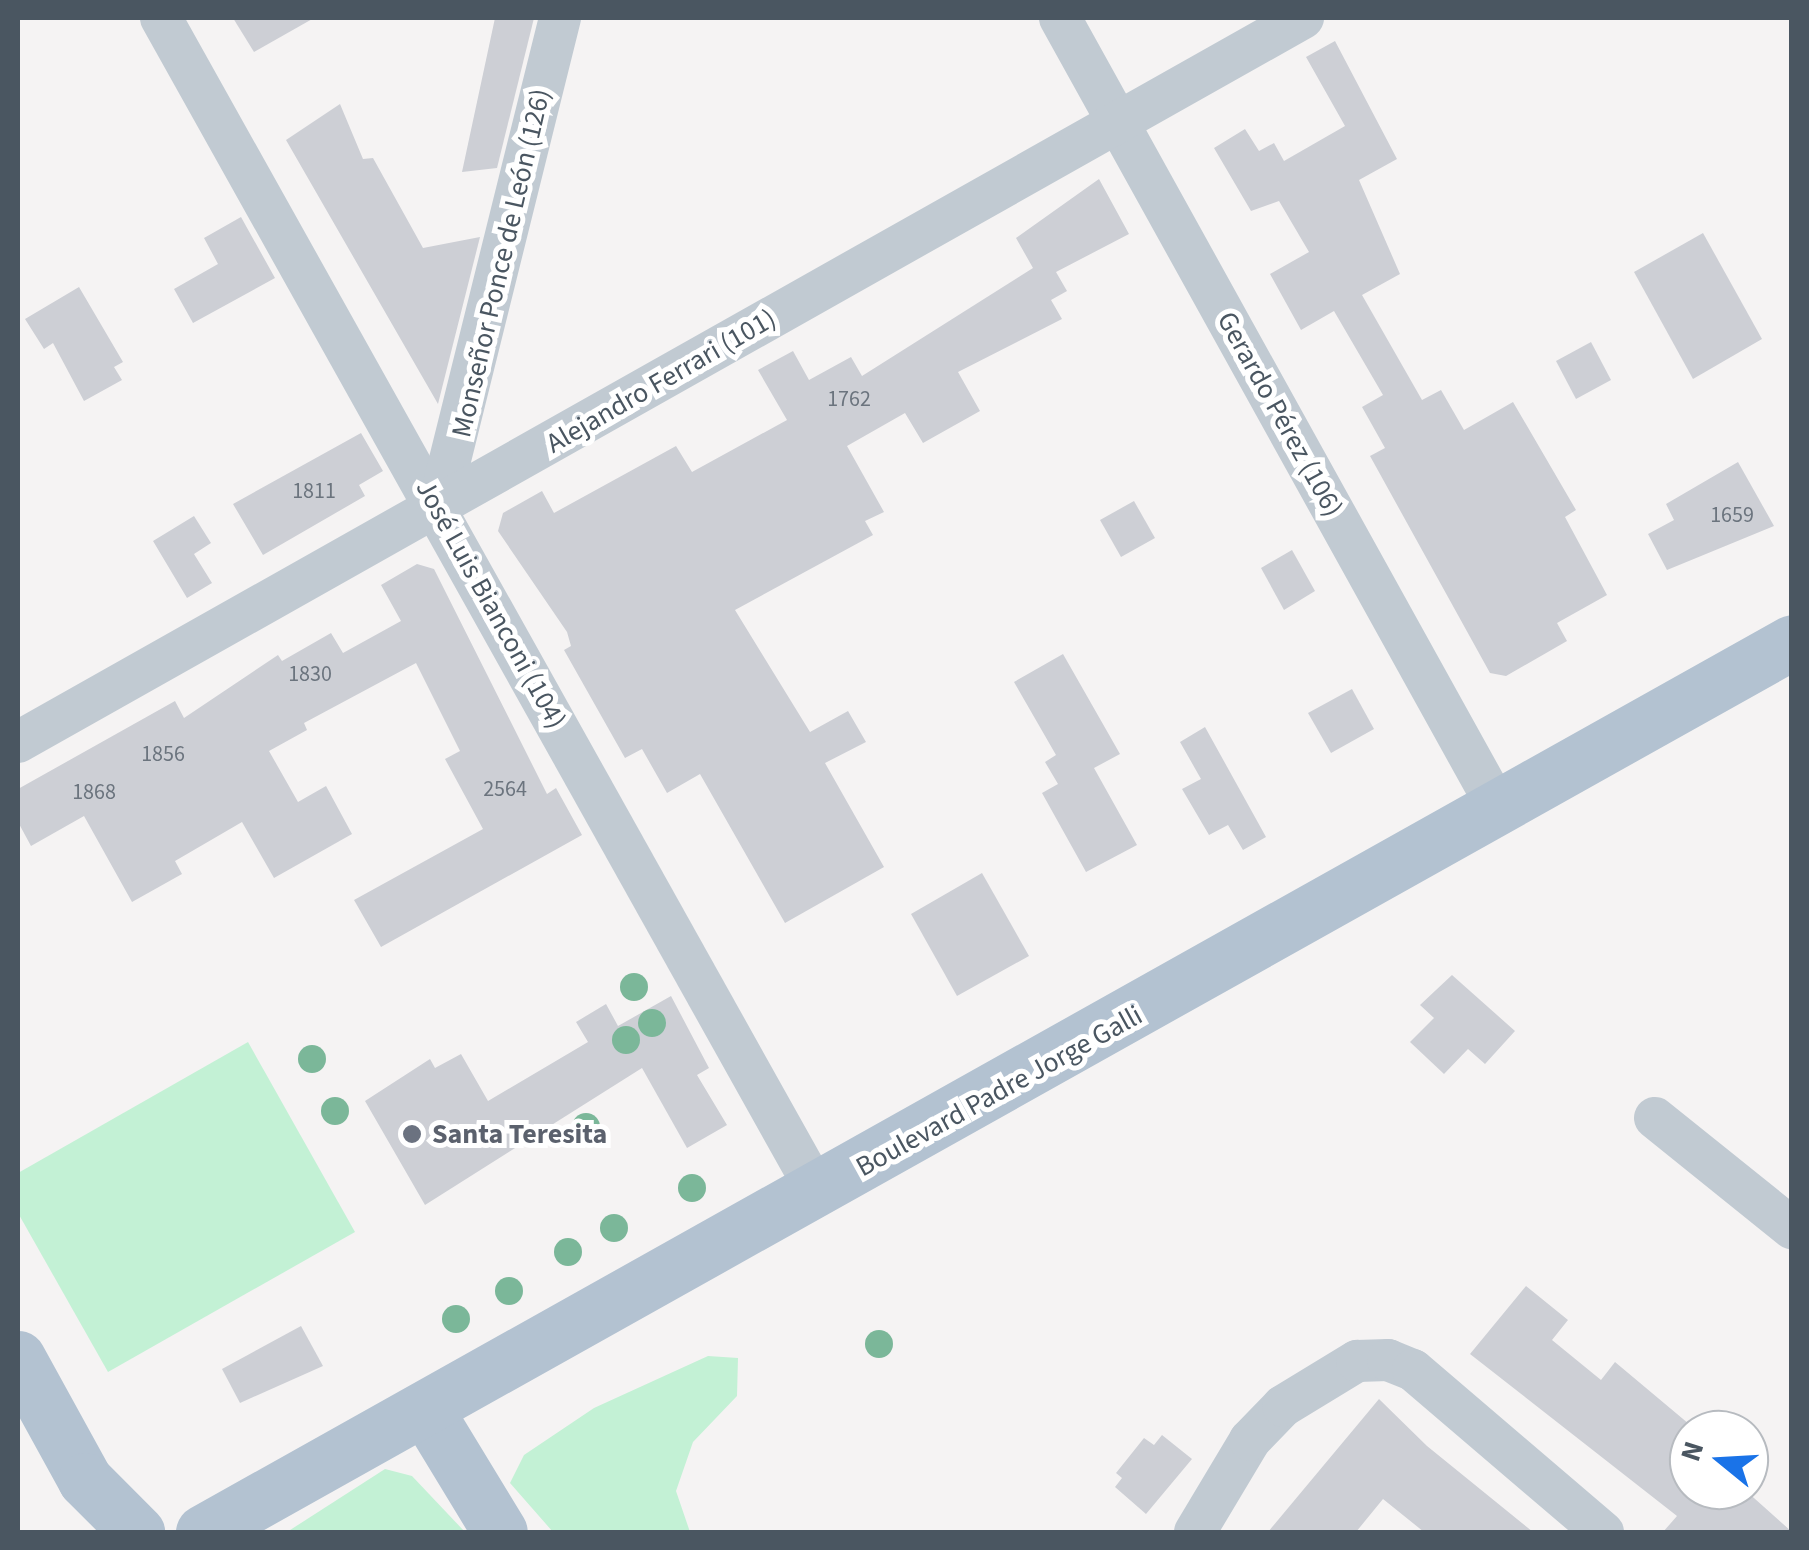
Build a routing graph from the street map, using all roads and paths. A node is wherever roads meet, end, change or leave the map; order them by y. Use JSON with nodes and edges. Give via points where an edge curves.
{"nodes":[{"id":1,"x":162,"y":18,"type":"edge"},
{"id":2,"x":560,"y":18,"type":"edge"},
{"id":3,"x":1060,"y":18,"type":"edge"},
{"id":4,"x":1303,"y":18,"type":"edge"},
{"id":5,"x":1119,"y":123,"type":"junction"},
{"id":6,"x":438,"y":508,"type":"junction"},
{"id":7,"x":1792,"y":642,"type":"edge"},
{"id":8,"x":18,"y":742,"type":"edge"},
{"id":9,"x":1499,"y":810,"type":"junction"},
{"id":10,"x":1655,"y":1118,"type":"dead end"},
{"id":11,"x":818,"y":1192,"type":"junction"},
{"id":12,"x":1792,"y":1228,"type":"edge"},
{"id":13,"x":18,"y":1358,"type":"edge"},
{"id":14,"x":427,"y":1412,"type":"junction"},
{"id":15,"x":137,"y":1532,"type":"edge"},
{"id":16,"x":203,"y":1532,"type":"edge"},
{"id":17,"x":500,"y":1532,"type":"edge"},
{"id":18,"x":1195,"y":1532,"type":"edge"},
{"id":19,"x":1604,"y":1532,"type":"edge"}],
"edges":[{"from":1,"to":6,"type":"street","name":"José Luis Bianconi (104)"},
{"from":2,"to":6,"type":"street","name":"Monseñor Ponce de León (126)"},
{"from":3,"to":5,"type":"street","name":"Gerardo Pérez (106)"},
{"from":4,"to":5,"type":"street","name":"Alejandro Ferrari (101)"},
{"from":5,"to":6,"type":"street","name":"Alejandro Ferrari (101)"},
{"from":5,"to":9,"type":"street","name":"Gerardo Pérez (106)"},
{"from":6,"to":8,"type":"street","name":"Alejandro Ferrari (101)"},
{"from":6,"to":11,"type":"street","name":"José Luis Bianconi (104)"},
{"from":7,"to":9,"type":"main road","name":"Boulevard Padre Jorge Galli"},
{"from":9,"to":11,"type":"main road","name":"Boulevard Padre Jorge Galli"},
{"from":10,"to":12,"type":"street"},
{"from":11,"to":14,"type":"main road","name":"Boulevard Padre Jorge Galli"},
{"from":13,"to":15,"type":"main road","via":[[85,1480]]},
{"from":14,"to":16,"type":"main road","name":"Boulevard Padre Jorge Galli"},
{"from":14,"to":17,"type":"main road"},
{"from":18,"to":19,"type":"street","via":[[1220,1484],[1283,1406],[1357,1361],[1388,1360],[1412,1370]]}]}
